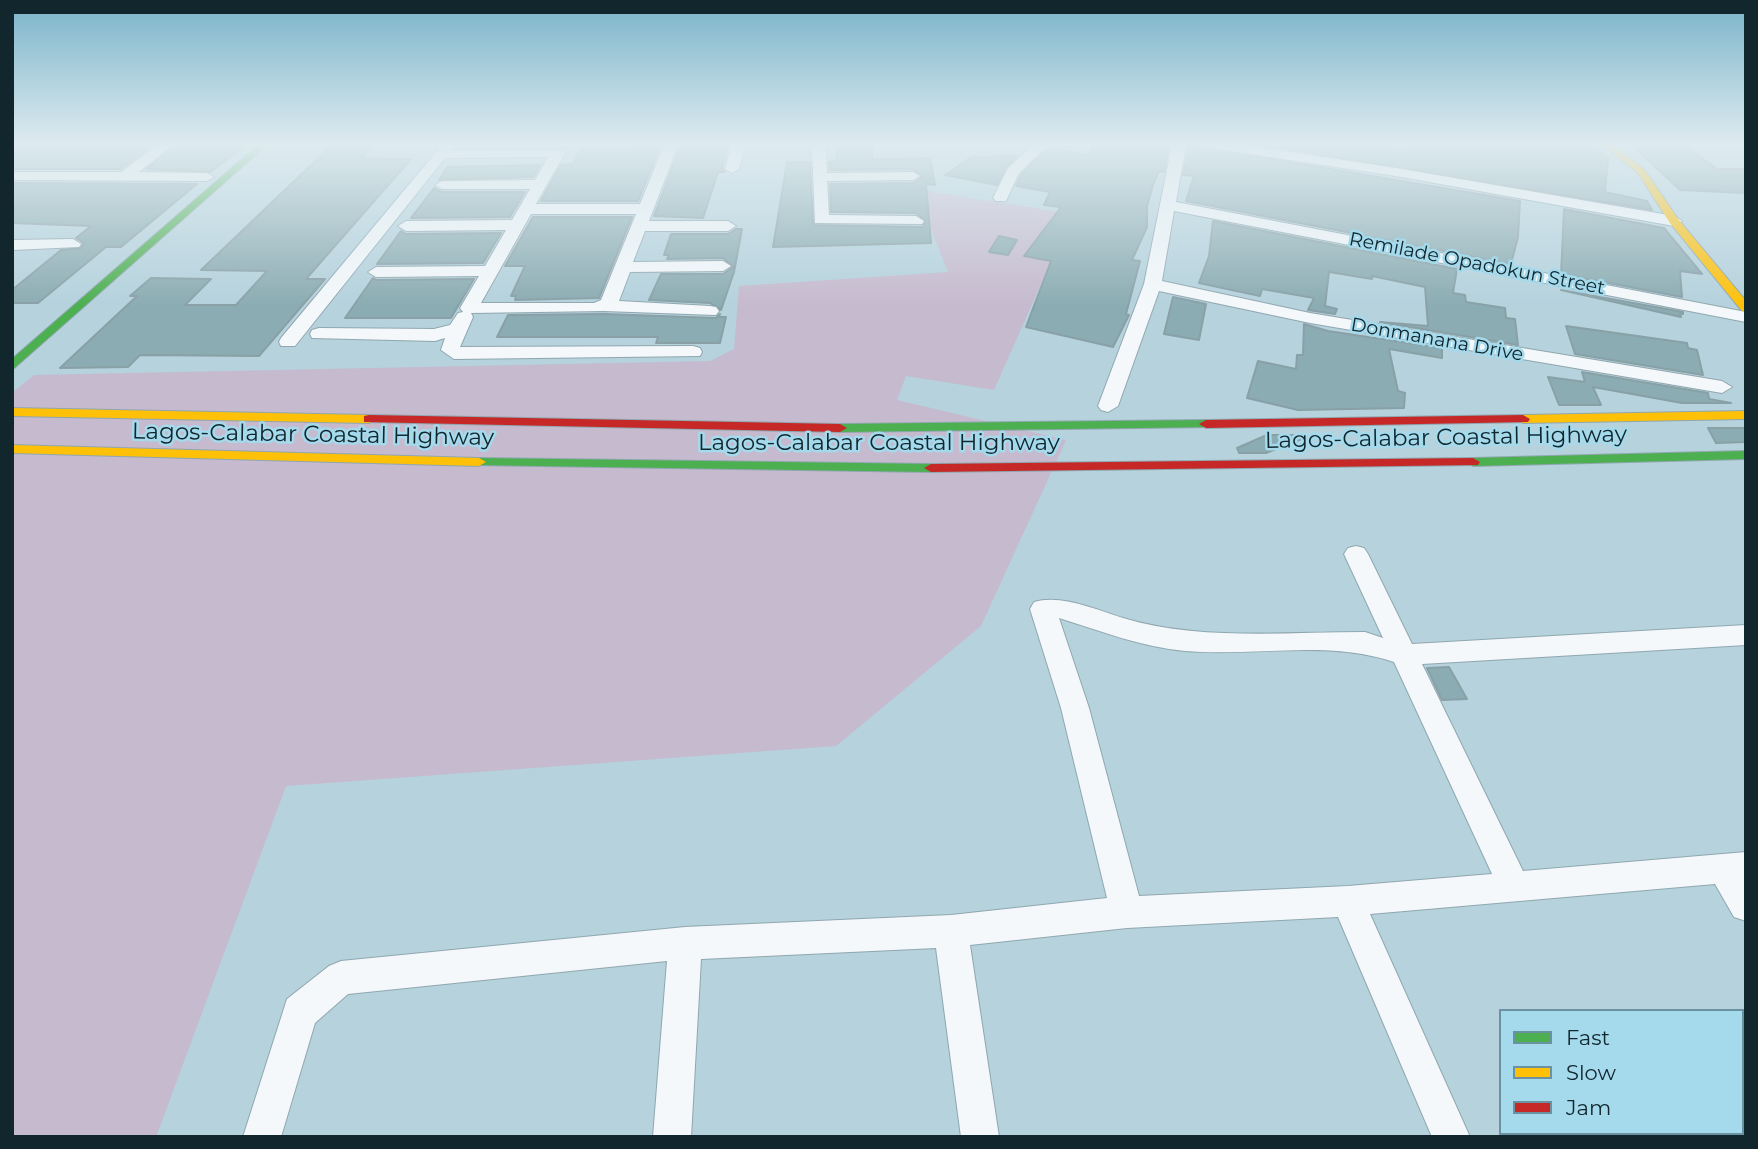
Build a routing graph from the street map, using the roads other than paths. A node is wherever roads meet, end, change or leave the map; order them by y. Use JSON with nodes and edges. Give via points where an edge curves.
{"nodes":[{"id":1,"x":202,"y":199,"type":"edge"},
{"id":2,"x":405,"y":199,"type":"edge"},
{"id":3,"x":534,"y":199,"type":"edge"},
{"id":4,"x":652,"y":199,"type":"edge"},
{"id":5,"x":820,"y":199,"type":"edge"},
{"id":6,"x":1168,"y":199,"type":"edge"},
{"id":7,"x":1547,"y":199,"type":"edge"},
{"id":8,"x":1659,"y":199,"type":"edge"},
{"id":9,"x":1167,"y":205,"type":"junction"},
{"id":10,"x":528,"y":209,"type":"junction"},
{"id":11,"x":648,"y":209,"type":"junction"},
{"id":12,"x":916,"y":221,"type":"dead end"},
{"id":13,"x":1674,"y":221,"type":"junction"},
{"id":14,"x":519,"y":225,"type":"junction"},
{"id":15,"x":406,"y":226,"type":"dead end"},
{"id":16,"x":641,"y":226,"type":"junction"},
{"id":17,"x":728,"y":226,"type":"dead end"},
{"id":18,"x":32,"y":244,"type":"junction"},
{"id":19,"x":73,"y":244,"type":"dead end"},
{"id":20,"x":12,"y":245,"type":"edge"},
{"id":21,"x":12,"y":260,"type":"edge"},
{"id":22,"x":625,"y":267,"type":"junction"},
{"id":23,"x":723,"y":267,"type":"dead end"},
{"id":24,"x":491,"y":271,"type":"junction"},
{"id":25,"x":376,"y":272,"type":"dead end"},
{"id":26,"x":1153,"y":284,"type":"junction"},
{"id":27,"x":605,"y":306,"type":"junction"},
{"id":28,"x":469,"y":308,"type":"junction"},
{"id":29,"x":1746,"y":309,"type":"edge"},
{"id":30,"x":709,"y":311,"type":"dead end"},
{"id":31,"x":1746,"y":317,"type":"edge"},
{"id":32,"x":457,"y":329,"type":"junction"},
{"id":33,"x":318,"y":334,"type":"dead end"},
{"id":34,"x":288,"y":342,"type":"dead end"},
{"id":35,"x":693,"y":352,"type":"dead end"},
{"id":36,"x":12,"y":366,"type":"edge"},
{"id":37,"x":1722,"y":387,"type":"dead end"},
{"id":38,"x":1108,"y":406,"type":"dead end"},
{"id":39,"x":12,"y":411,"type":"edge"},
{"id":40,"x":1746,"y":415,"type":"edge"},
{"id":41,"x":12,"y":449,"type":"edge"},
{"id":42,"x":1746,"y":455,"type":"edge"},
{"id":43,"x":1356,"y":554,"type":"dead end"},
{"id":44,"x":1746,"y":635,"type":"edge"},
{"id":45,"x":1404,"y":656,"type":"junction"},
{"id":46,"x":1734,"y":867,"type":"edge"},
{"id":47,"x":1514,"y":886,"type":"junction"},
{"id":48,"x":1348,"y":901,"type":"junction"},
{"id":49,"x":1746,"y":906,"type":"edge"},
{"id":50,"x":1127,"y":912,"type":"junction"},
{"id":51,"x":951,"y":931,"type":"junction"},
{"id":52,"x":685,"y":943,"type":"junction"},
{"id":53,"x":262,"y":1137,"type":"edge"},
{"id":54,"x":672,"y":1137,"type":"edge"},
{"id":55,"x":980,"y":1137,"type":"edge"},
{"id":56,"x":1451,"y":1137,"type":"edge"}],
"edges":[{"from":1,"to":36,"type":"main road"},
{"from":2,"to":34,"type":"street"},
{"from":3,"to":10,"type":"street"},
{"from":4,"to":11,"type":"street"},
{"from":5,"to":12,"type":"street","via":[[821,220]]},
{"from":6,"to":9,"type":"street"},
{"from":7,"to":13,"type":"street"},
{"from":8,"to":13,"type":"main road"},
{"from":9,"to":26,"type":"street"},
{"from":9,"to":31,"type":"street","name":"Remilade Opadokun Street"},
{"from":10,"to":11,"type":"street"},
{"from":10,"to":14,"type":"street"},
{"from":11,"to":16,"type":"street"},
{"from":13,"to":29,"type":"main road"},
{"from":14,"to":15,"type":"street"},
{"from":14,"to":24,"type":"street"},
{"from":16,"to":17,"type":"street"},
{"from":16,"to":22,"type":"street"},
{"from":18,"to":19,"type":"street"},
{"from":18,"to":20,"type":"street"},
{"from":18,"to":21,"type":"street"},
{"from":22,"to":23,"type":"street"},
{"from":22,"to":27,"type":"street"},
{"from":24,"to":25,"type":"street"},
{"from":24,"to":28,"type":"street"},
{"from":26,"to":37,"type":"street","name":"Donmanana Drive","via":[[1336,323]]},
{"from":26,"to":38,"type":"street"},
{"from":27,"to":28,"type":"street"},
{"from":27,"to":30,"type":"street"},
{"from":28,"to":32,"type":"street"},
{"from":32,"to":33,"type":"street","via":[[435,335]]},
{"from":32,"to":35,"type":"street","via":[[450,350],[454,353]]},
{"from":39,"to":40,"type":"main road","name":"Lagos-Calabar Coastal Highway","via":[[878,429]]},
{"from":41,"to":42,"type":"main road","name":"Lagos-Calabar Coastal Highway","via":[[261,458],[877,468]]},
{"from":43,"to":45,"type":"street"},
{"from":44,"to":45,"type":"street"},
{"from":45,"to":47,"type":"street"},
{"from":45,"to":50,"type":"street","via":[[1365,642],[1184,641],[1059,610],[1042,610],[1075,708]]},
{"from":46,"to":47,"type":"street"},
{"from":46,"to":49,"type":"street"},
{"from":47,"to":48,"type":"street"},
{"from":48,"to":50,"type":"street"},
{"from":48,"to":56,"type":"street"},
{"from":50,"to":51,"type":"street"},
{"from":51,"to":52,"type":"street"},
{"from":51,"to":55,"type":"street"},
{"from":52,"to":53,"type":"street","via":[[341,978],[300,1012]]},
{"from":52,"to":54,"type":"street"}]}
